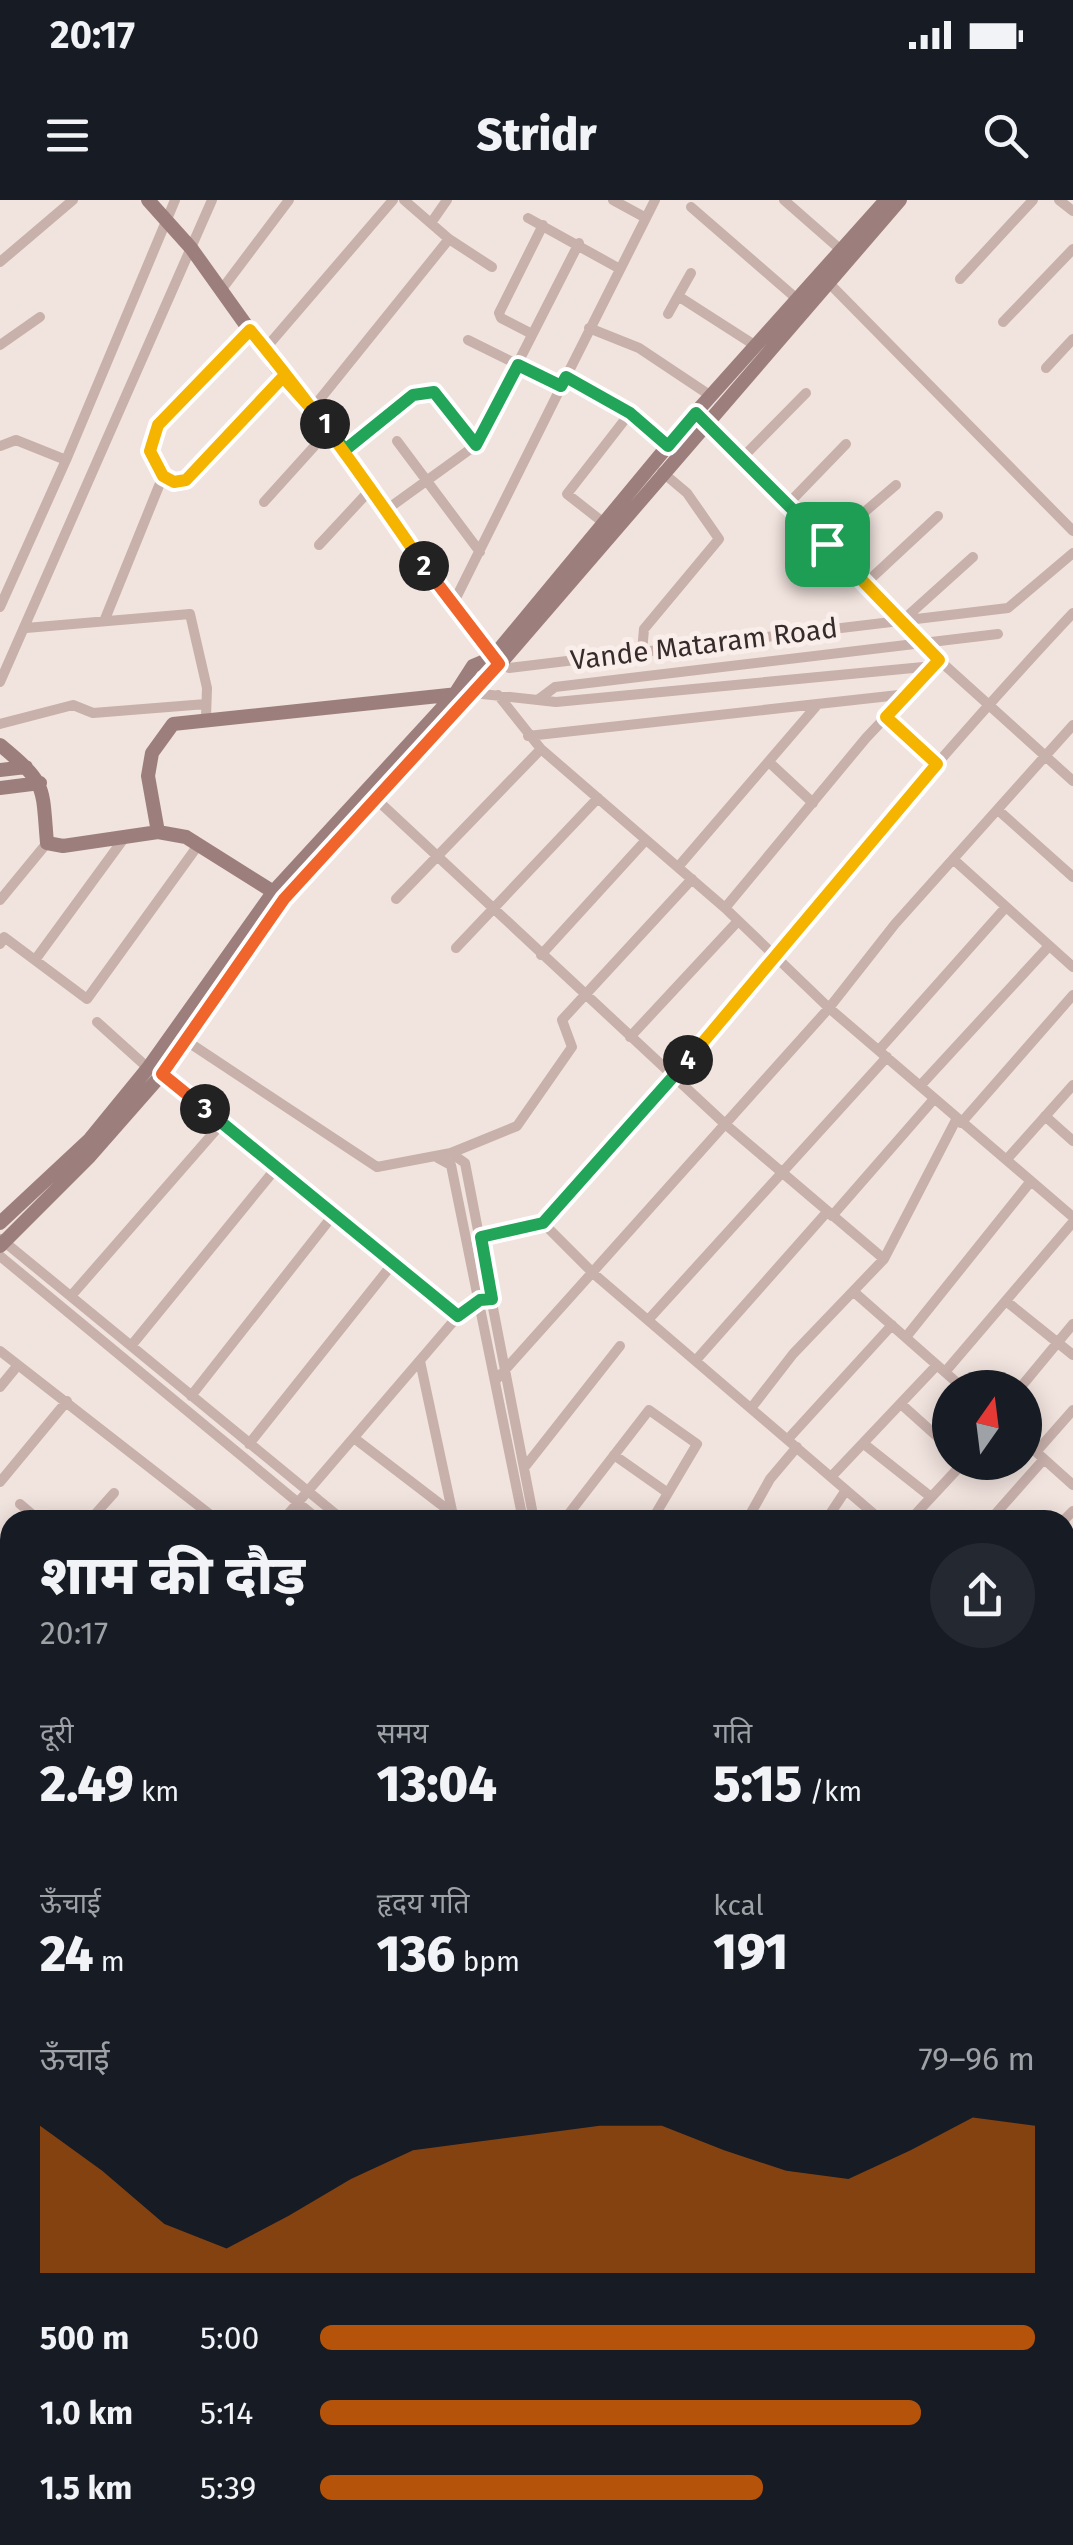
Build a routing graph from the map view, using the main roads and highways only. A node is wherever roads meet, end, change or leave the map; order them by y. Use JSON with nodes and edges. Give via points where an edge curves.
{"nodes":[{"id":1,"x":148,"y":200,"type":"edge"},
{"id":2,"x":888,"y":203,"type":"edge"},
{"id":3,"x":824,"y":278,"type":"junction"},
{"id":4,"x":700,"y":417,"type":"junction"},
{"id":5,"x":495,"y":661,"type":"junction"},
{"id":6,"x":474,"y":693,"type":"junction"},
{"id":7,"x":455,"y":694,"type":"junction"},
{"id":8,"x":0,"y":744,"type":"edge"},
{"id":9,"x":26,"y":767,"type":"junction"},
{"id":10,"x":0,"y":770,"type":"edge"},
{"id":11,"x":40,"y":783,"type":"junction"},
{"id":12,"x":0,"y":788,"type":"edge"},
{"id":13,"x":158,"y":832,"type":"junction"},
{"id":14,"x":279,"y":895,"type":"junction"},
{"id":15,"x":155,"y":1071,"type":"junction"},
{"id":16,"x":0,"y":1223,"type":"edge"},
{"id":17,"x":1,"y":1246,"type":"edge"}],
"edges":[{"from":1,"to":5,"type":"main road","via":[[345,450]]},
{"from":2,"to":3,"type":"main road"},
{"from":2,"to":3,"type":"main road","via":[[841,250]]},
{"from":3,"to":4,"type":"main road"},
{"from":3,"to":4,"type":"main road","via":[[797,299]]},
{"from":4,"to":5,"type":"main road","via":[[662,472]]},
{"from":4,"to":5,"type":"main road","via":[[668,446]]},
{"from":5,"to":6,"type":"main road"},
{"from":5,"to":7,"type":"main road","via":[[473,666]]},
{"from":6,"to":7,"type":"main road","name":"Vande Mataram Road"},
{"from":6,"to":14,"type":"main road"},
{"from":7,"to":13,"type":"main road","name":"Vande Mataram Road","via":[[206,711],[173,724],[150,764]]},
{"from":7,"to":14,"type":"main road"},
{"from":8,"to":9,"type":"main road"},
{"from":9,"to":10,"type":"main road"},
{"from":9,"to":11,"type":"main road"},
{"from":11,"to":12,"type":"main road"},
{"from":11,"to":13,"type":"main road","via":[[47,843]]},
{"from":13,"to":14,"type":"main road","via":[[186,836]]},
{"from":14,"to":15,"type":"main road"},
{"from":14,"to":15,"type":"main road","via":[[185,1040]]},
{"from":15,"to":16,"type":"main road"},
{"from":15,"to":17,"type":"main road","via":[[90,1156]]}]}
